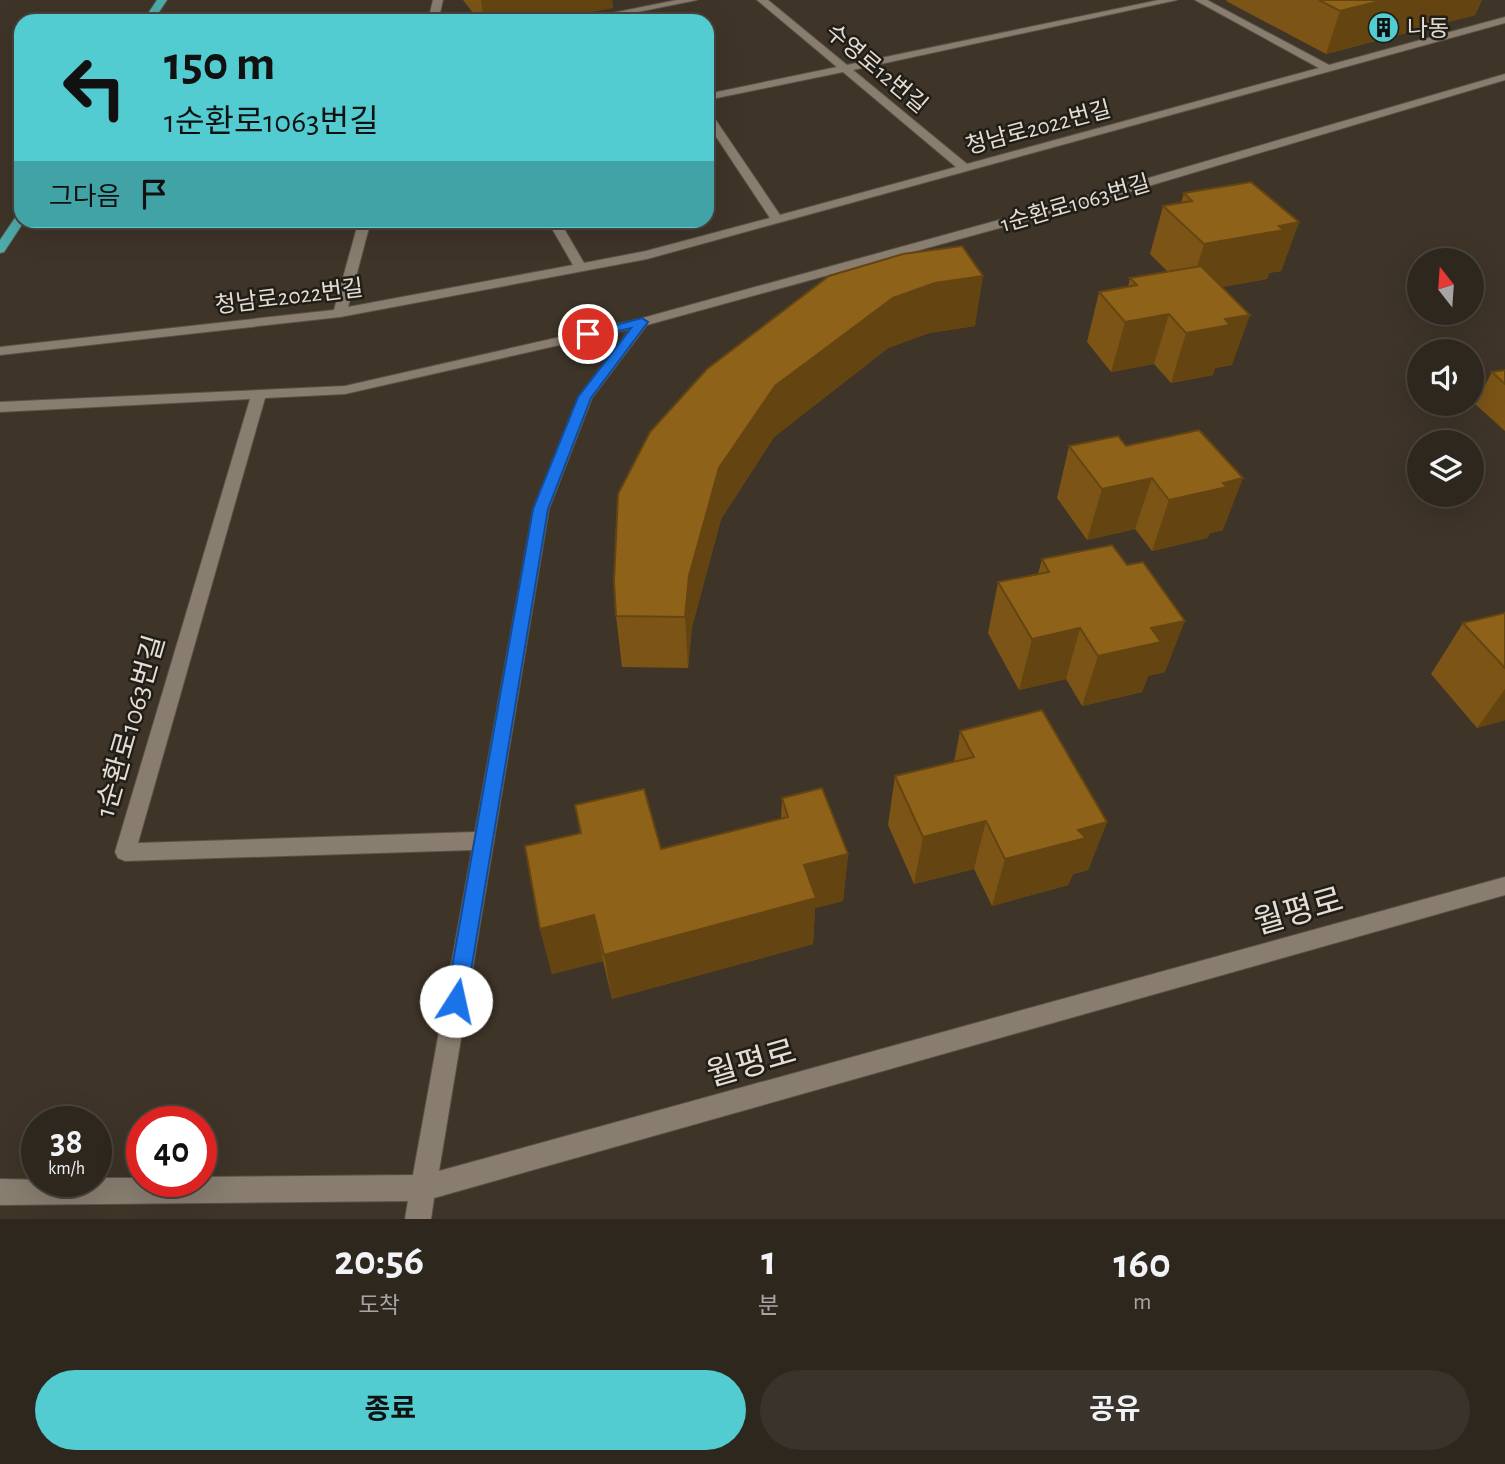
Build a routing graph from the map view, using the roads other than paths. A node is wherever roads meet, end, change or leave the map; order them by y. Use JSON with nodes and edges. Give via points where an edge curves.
{"nodes":[{"id":1,"x":692,"y":0,"type":"edge"},
{"id":2,"x":762,"y":0,"type":"edge"},
{"id":3,"x":1172,"y":0,"type":"edge"},
{"id":4,"x":1200,"y":0,"type":"edge"},
{"id":5,"x":615,"y":14,"type":"edge"},
{"id":6,"x":1505,"y":20,"type":"edge"},
{"id":7,"x":844,"y":68,"type":"junction"},
{"id":8,"x":1327,"y":68,"type":"junction"},
{"id":9,"x":1505,"y":77,"type":"edge"},
{"id":10,"x":714,"y":96,"type":"edge"},
{"id":11,"x":714,"y":125,"type":"edge"},
{"id":12,"x":965,"y":169,"type":"junction"},
{"id":13,"x":777,"y":219,"type":"junction"},
{"id":14,"x":14,"y":228,"type":"edge"},
{"id":15,"x":363,"y":228,"type":"edge"},
{"id":16,"x":558,"y":228,"type":"edge"},
{"id":17,"x":0,"y":249,"type":"edge"},
{"id":18,"x":580,"y":267,"type":"junction"},
{"id":19,"x":340,"y":313,"type":"junction"},
{"id":20,"x":642,"y":322,"type":"junction"},
{"id":21,"x":0,"y":351,"type":"edge"},
{"id":22,"x":259,"y":394,"type":"junction"},
{"id":23,"x":0,"y":407,"type":"edge"},
{"id":24,"x":483,"y":841,"type":"junction"},
{"id":25,"x":1505,"y":886,"type":"edge"},
{"id":26,"x":424,"y":1188,"type":"junction"},
{"id":27,"x":0,"y":1192,"type":"edge"},
{"id":28,"x":418,"y":1219,"type":"edge"}],
"edges":[{"from":1,"to":5,"type":"street"},
{"from":2,"to":7,"type":"street","name":"수영로12번길"},
{"from":3,"to":7,"type":"street"},
{"from":4,"to":8,"type":"street"},
{"from":6,"to":8,"type":"street","name":"청남로2022번길"},
{"from":7,"to":10,"type":"street"},
{"from":7,"to":12,"type":"street","name":"수영로12번길"},
{"from":8,"to":12,"type":"street","name":"청남로2022번길"},
{"from":9,"to":20,"type":"street","name":"1순환로1063번길","via":[[1101,196]]},
{"from":11,"to":13,"type":"street"},
{"from":12,"to":13,"type":"street","name":"청남로2022번길"},
{"from":13,"to":18,"type":"street","name":"청남로2022번길","via":[[647,255]]},
{"from":14,"to":17,"type":"main road"},
{"from":15,"to":19,"type":"street"},
{"from":16,"to":18,"type":"street"},
{"from":18,"to":19,"type":"street","name":"청남로2022번길"},
{"from":19,"to":21,"type":"street","name":"청남로2022번길"},
{"from":20,"to":22,"type":"street","name":"1순환로1063번길","via":[[345,390]]},
{"from":20,"to":24,"type":"street","via":[[585,397],[541,509]]},
{"from":22,"to":23,"type":"street","name":"1순환로1063번길"},
{"from":22,"to":24,"type":"street","name":"1순환로1063번길","via":[[125,852]]},
{"from":24,"to":26,"type":"street"},
{"from":25,"to":26,"type":"street","name":"월평로"},
{"from":26,"to":27,"type":"street","name":"월평로"},
{"from":26,"to":28,"type":"street"}]}
